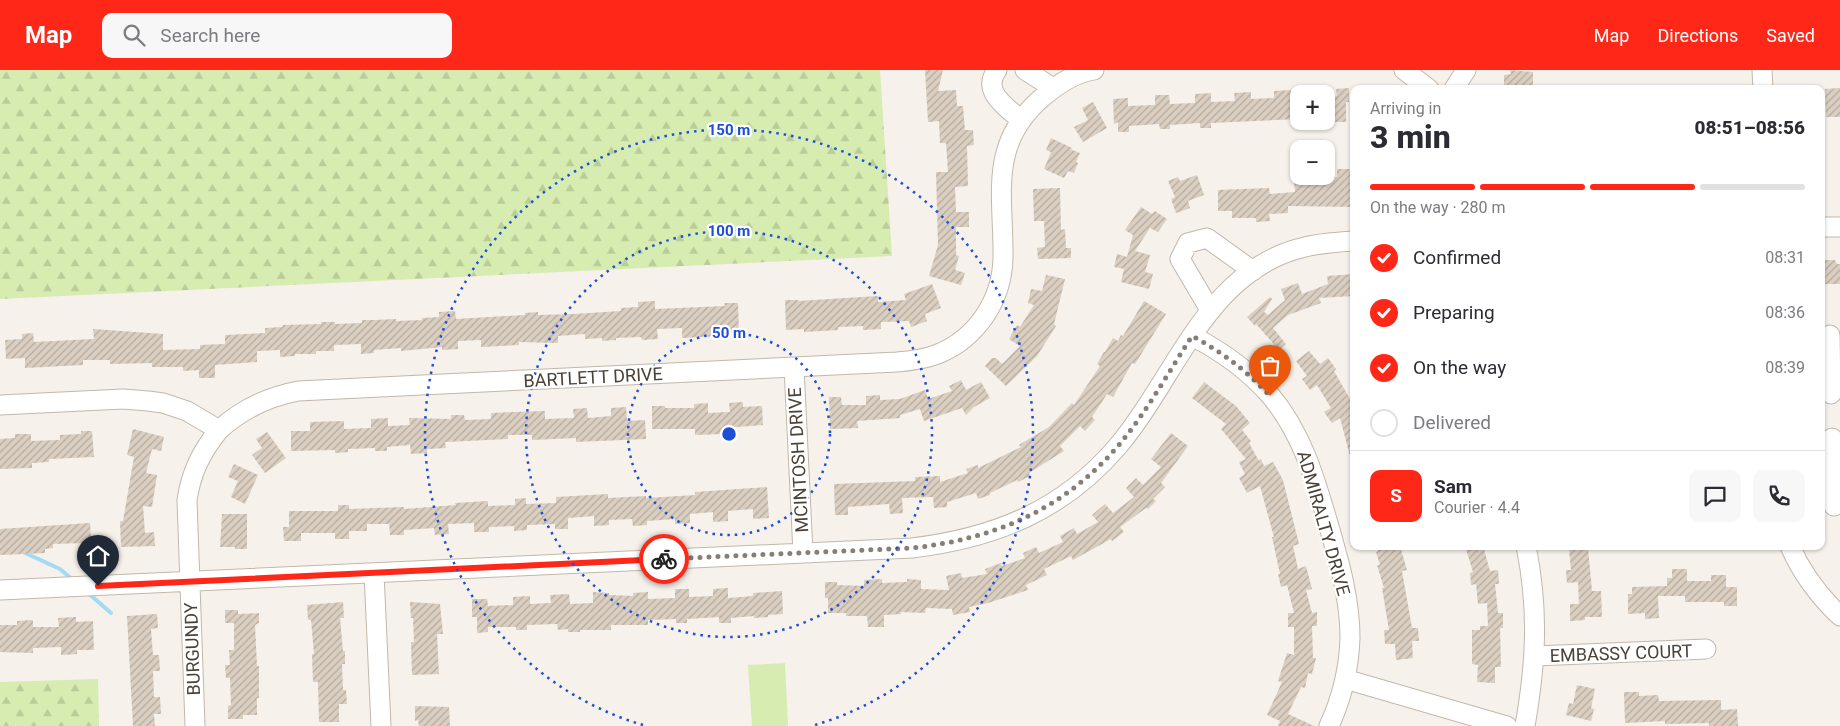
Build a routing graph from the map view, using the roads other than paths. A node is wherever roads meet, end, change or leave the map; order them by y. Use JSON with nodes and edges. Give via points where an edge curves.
{"nodes":[{"id":1,"x":997,"y":70,"type":"edge"},
{"id":2,"x":1025,"y":70,"type":"edge"},
{"id":3,"x":1094,"y":70,"type":"edge"},
{"id":4,"x":1466,"y":70,"type":"edge"},
{"id":5,"x":1762,"y":70,"type":"edge"},
{"id":6,"x":1406,"y":71,"type":"edge"},
{"id":7,"x":1424,"y":85,"type":"edge"},
{"id":8,"x":1457,"y":85,"type":"edge"},
{"id":9,"x":1763,"y":85,"type":"edge"},
{"id":10,"x":1053,"y":88,"type":"junction"},
{"id":11,"x":1021,"y":120,"type":"junction"},
{"id":12,"x":1825,"y":227,"type":"edge"},
{"id":13,"x":1840,"y":227,"type":"edge"},
{"id":14,"x":1350,"y":241,"type":"edge"},
{"id":15,"x":1252,"y":271,"type":"junction"},
{"id":16,"x":1210,"y":310,"type":"junction"},
{"id":17,"x":1830,"y":335,"type":"dead end"},
{"id":18,"x":1192,"y":336,"type":"junction"},
{"id":19,"x":794,"y":368,"type":"junction"},
{"id":20,"x":1831,"y":394,"type":"edge"},
{"id":21,"x":0,"y":405,"type":"edge"},
{"id":22,"x":219,"y":430,"type":"junction"},
{"id":23,"x":1832,"y":438,"type":"dead end"},
{"id":24,"x":1832,"y":506,"type":"edge"},
{"id":25,"x":1527,"y":550,"type":"edge"},
{"id":26,"x":1792,"y":550,"type":"edge"},
{"id":27,"x":803,"y":553,"type":"junction"},
{"id":28,"x":374,"y":572,"type":"junction"},
{"id":29,"x":189,"y":581,"type":"junction"},
{"id":30,"x":0,"y":590,"type":"edge"},
{"id":31,"x":1840,"y":616,"type":"edge"},
{"id":32,"x":1706,"y":649,"type":"dead end"},
{"id":33,"x":1535,"y":656,"type":"junction"},
{"id":34,"x":1345,"y":679,"type":"junction"},
{"id":35,"x":195,"y":726,"type":"edge"},
{"id":36,"x":381,"y":726,"type":"edge"},
{"id":37,"x":1329,"y":726,"type":"edge"},
{"id":38,"x":1506,"y":726,"type":"edge"},
{"id":39,"x":1525,"y":726,"type":"edge"}],
"edges":[{"from":1,"to":11,"type":"street","via":[[991,86],[1002,103]]},
{"from":2,"to":10,"type":"street"},
{"from":3,"to":10,"type":"street","name":"BARTLETT DRIVE"},
{"from":4,"to":8,"type":"street"},
{"from":5,"to":9,"type":"street"},
{"from":6,"to":7,"type":"street"},
{"from":10,"to":11,"type":"street","name":"BARTLETT DRIVE"},
{"from":11,"to":19,"type":"street","name":"BARTLETT DRIVE","via":[[1005,153],[1001,180],[1003,259],[1000,279],[991,306],[974,329],[948,349],[917,360]]},
{"from":12,"to":13,"type":"street"},
{"from":14,"to":15,"type":"street","via":[[1304,247],[1274,258]]},
{"from":15,"to":16,"type":"street","via":[[1234,284]]},
{"from":15,"to":16,"type":"street","via":[[1207,238],[1188,243],[1180,259]]},
{"from":16,"to":18,"type":"street"},
{"from":17,"to":20,"type":"street"},
{"from":18,"to":27,"type":"street","via":[[1117,448],[1082,481],[1037,512],[993,532],[946,544]]},
{"from":18,"to":34,"type":"street","name":"ADMIRALTY DRIVE","via":[[1225,355],[1258,383],[1282,411],[1304,448],[1346,590],[1350,638]]},
{"from":19,"to":22,"type":"street","name":"BARTLETT DRIVE","via":[[298,391],[274,396],[251,406]]},
{"from":19,"to":27,"type":"street","name":"MCINTOSH DRIVE"},
{"from":21,"to":22,"type":"street","via":[[123,399],[148,401],[187,411]]},
{"from":22,"to":29,"type":"street","name":"BURGUNDY","via":[[199,458],[189,487],[186,514]]},
{"from":23,"to":24,"type":"street"},
{"from":25,"to":33,"type":"street","via":[[1532,574]]},
{"from":26,"to":31,"type":"street","via":[[1811,585]]},
{"from":27,"to":28,"type":"street"},
{"from":28,"to":29,"type":"street"},
{"from":28,"to":36,"type":"street"},
{"from":29,"to":30,"type":"street"},
{"from":29,"to":35,"type":"street","name":"BURGUNDY"},
{"from":32,"to":33,"type":"street","name":"EMBASSY COURT"},
{"from":33,"to":39,"type":"street"},
{"from":34,"to":37,"type":"street","name":"ADMIRALTY DRIVE"},
{"from":34,"to":38,"type":"street"}]}
